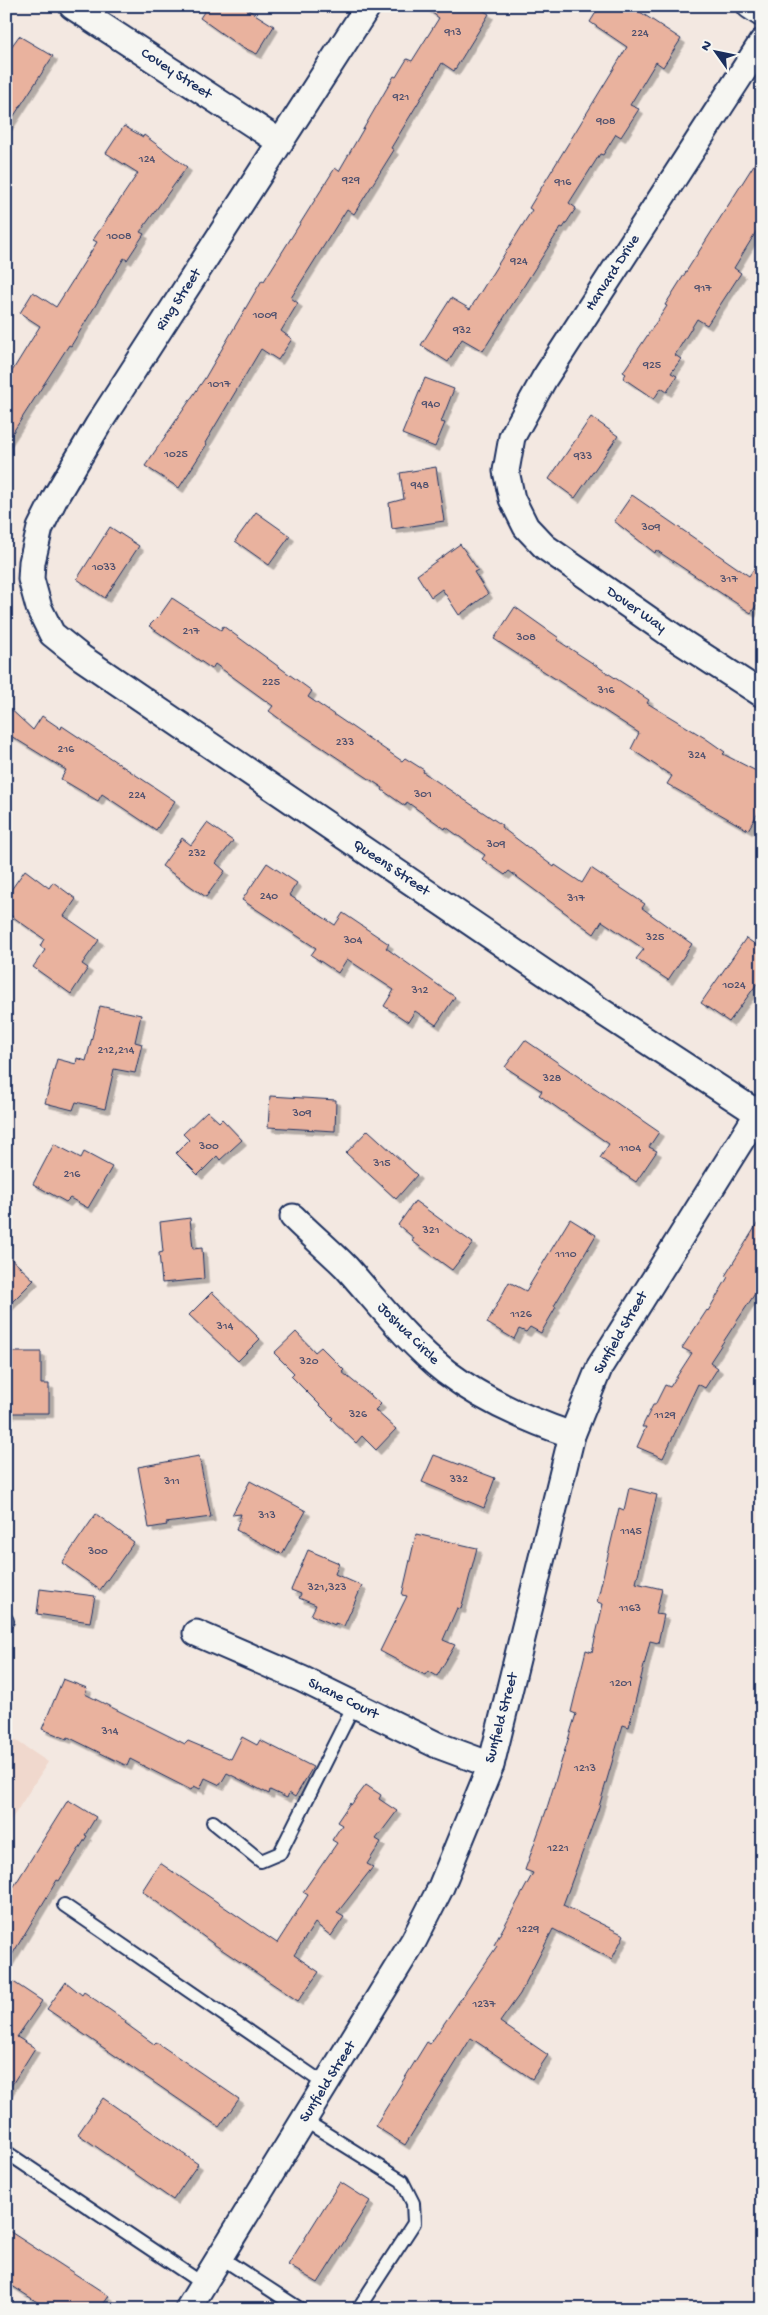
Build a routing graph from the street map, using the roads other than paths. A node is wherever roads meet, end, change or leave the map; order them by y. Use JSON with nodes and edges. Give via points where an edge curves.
{"nodes":[{"id":1,"x":72,"y":6,"type":"edge"},
{"id":2,"x":368,"y":6,"type":"edge"},
{"id":3,"x":750,"y":6,"type":"edge"},
{"id":4,"x":762,"y":14,"type":"edge"},
{"id":5,"x":762,"y":42,"type":"edge"},
{"id":6,"x":280,"y":142,"type":"junction"},
{"id":7,"x":520,"y":516,"type":"joint"},
{"id":8,"x":39,"y":608,"type":"joint"},
{"id":9,"x":762,"y":694,"type":"edge"},
{"id":10,"x":760,"y":1110,"type":"edge"},
{"id":11,"x":293,"y":1217,"type":"dead end"},
{"id":12,"x":572,"y":1435,"type":"junction"},
{"id":13,"x":196,"y":1633,"type":"dead end"},
{"id":14,"x":354,"y":1705,"type":"junction"},
{"id":15,"x":491,"y":1765,"type":"junction"},
{"id":16,"x":212,"y":1822,"type":"dead end"},
{"id":17,"x":64,"y":1905,"type":"dead end"},
{"id":18,"x":326,"y":2085,"type":"junction"},
{"id":19,"x":304,"y":2120,"type":"junction"},
{"id":20,"x":6,"y":2152,"type":"edge"},
{"id":21,"x":220,"y":2257,"type":"junction"},
{"id":22,"x":203,"y":2284,"type":"junction"},
{"id":23,"x":188,"y":2309,"type":"edge"},
{"id":24,"x":300,"y":2309,"type":"edge"},
{"id":25,"x":358,"y":2309,"type":"edge"}],
"edges":[{"from":1,"to":6,"type":"street","name":"Covey Street"},
{"from":2,"to":6,"type":"street","name":"Ring Street"},
{"from":3,"to":4,"type":"street"},
{"from":5,"to":7,"type":"street","name":"Harvard Drive","via":[[544,379],[512,436],[506,471],[512,499]]},
{"from":6,"to":8,"type":"street","name":"Ring Street","via":[[98,424],[56,496],[40,528],[32,562],[31,579]]},
{"from":7,"to":9,"type":"street","name":"Dover Way","via":[[545,547]]},
{"from":8,"to":10,"type":"street","name":"Queens Street","via":[[52,634],[82,658],[601,1011]]},
{"from":10,"to":12,"type":"street","name":"Sunfield Street","via":[[600,1366]]},
{"from":11,"to":12,"type":"street","name":"Joshua Circle","via":[[344,1265],[414,1345],[446,1372],[470,1389],[534,1422]]},
{"from":12,"to":15,"type":"street","name":"Sunfield Street"},
{"from":13,"to":14,"type":"street","name":"Shane Court"},
{"from":14,"to":15,"type":"street","name":"Shane Court","via":[[437,1745]]},
{"from":14,"to":16,"type":"lane","via":[[280,1853],[261,1860]]},
{"from":15,"to":18,"type":"street","name":"Sunfield Street","via":[[441,1887],[414,1940]]},
{"from":17,"to":18,"type":"lane"},
{"from":18,"to":19,"type":"street","name":"Sunfield Street"},
{"from":19,"to":21,"type":"street","name":"Sunfield Street"},
{"from":19,"to":25,"type":"lane","via":[[402,2181],[413,2203],[414,2223]]},
{"from":20,"to":22,"type":"lane"},
{"from":21,"to":22,"type":"street","name":"Sunfield Street"},
{"from":21,"to":24,"type":"lane"},
{"from":22,"to":23,"type":"street","name":"Sunfield Street"}]}
